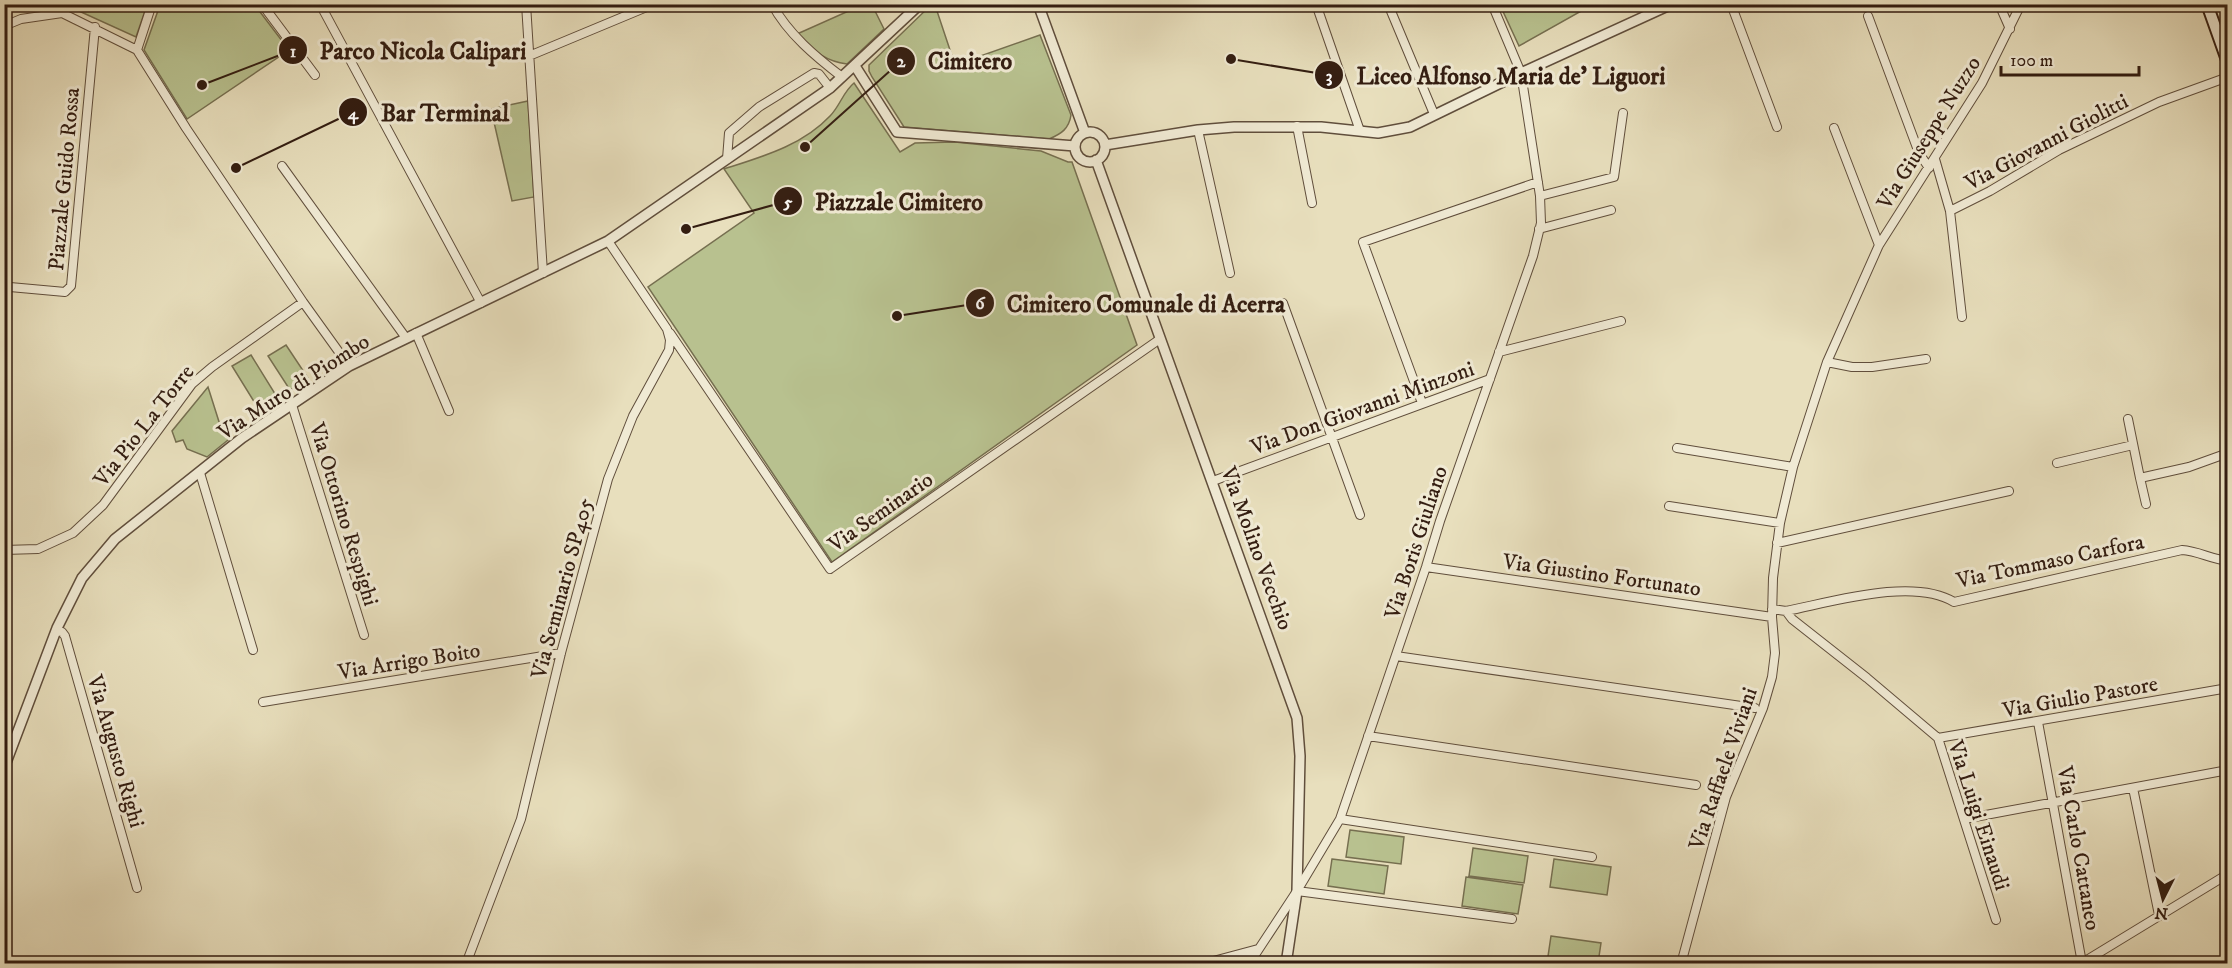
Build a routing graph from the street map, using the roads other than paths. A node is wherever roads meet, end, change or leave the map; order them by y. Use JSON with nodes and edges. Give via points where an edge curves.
{"nodes":[{"id":1,"x":152,"y":4,"type":"edge"},
{"id":2,"x":262,"y":4,"type":"edge"},
{"id":3,"x":321,"y":4,"type":"edge"},
{"id":4,"x":526,"y":4,"type":"edge"},
{"id":5,"x":654,"y":4,"type":"edge"},
{"id":6,"x":772,"y":4,"type":"edge"},
{"id":7,"x":920,"y":4,"type":"edge"},
{"id":8,"x":1038,"y":4,"type":"edge"},
{"id":9,"x":1316,"y":4,"type":"edge"},
{"id":10,"x":1388,"y":4,"type":"edge"},
{"id":11,"x":1492,"y":4,"type":"edge"},
{"id":12,"x":1672,"y":4,"type":"edge"},
{"id":13,"x":1731,"y":4,"type":"edge"},
{"id":14,"x":1999,"y":4,"type":"edge"},
{"id":15,"x":2021,"y":4,"type":"edge"},
{"id":16,"x":2207,"y":4,"type":"edge"},
{"id":17,"x":62,"y":9,"type":"edge"},
{"id":18,"x":1868,"y":16,"type":"dead end"},
{"id":19,"x":4,"y":26,"type":"edge"},
{"id":20,"x":95,"y":27,"type":"junction"},
{"id":21,"x":2010,"y":29,"type":"junction"},
{"id":22,"x":137,"y":50,"type":"junction"},
{"id":23,"x":529,"y":56,"type":"junction"},
{"id":24,"x":2228,"y":63,"type":"edge"},
{"id":25,"x":855,"y":66,"type":"junction"},
{"id":26,"x":1521,"y":73,"type":"junction"},
{"id":27,"x":315,"y":75,"type":"dead end"},
{"id":28,"x":842,"y":77,"type":"junction"},
{"id":29,"x":2228,"y":77,"type":"edge"},
{"id":30,"x":830,"y":88,"type":"junction"},
{"id":31,"x":1623,"y":113,"type":"dead end"},
{"id":32,"x":1434,"y":114,"type":"junction"},
{"id":33,"x":1297,"y":126,"type":"junction"},
{"id":34,"x":1777,"y":127,"type":"dead end"},
{"id":35,"x":1834,"y":128,"type":"dead end"},
{"id":36,"x":1198,"y":130,"type":"junction"},
{"id":37,"x":1360,"y":131,"type":"junction"},
{"id":38,"x":1085,"y":133,"type":"junction"},
{"id":39,"x":1105,"y":145,"type":"junction"},
{"id":40,"x":1075,"y":146,"type":"junction"},
{"id":41,"x":727,"y":159,"type":"junction"},
{"id":42,"x":1935,"y":159,"type":"junction"},
{"id":43,"x":1096,"y":160,"type":"junction"},
{"id":44,"x":282,"y":166,"type":"dead end"},
{"id":45,"x":1929,"y":168,"type":"junction"},
{"id":46,"x":1538,"y":182,"type":"junction"},
{"id":47,"x":1540,"y":196,"type":"junction"},
{"id":48,"x":1312,"y":203,"type":"dead end"},
{"id":49,"x":1611,"y":210,"type":"dead end"},
{"id":50,"x":1950,"y":211,"type":"junction"},
{"id":51,"x":1539,"y":229,"type":"junction"},
{"id":52,"x":608,"y":241,"type":"junction"},
{"id":53,"x":1879,"y":245,"type":"junction"},
{"id":54,"x":543,"y":273,"type":"junction"},
{"id":55,"x":1230,"y":273,"type":"dead end"},
{"id":56,"x":303,"y":302,"type":"junction"},
{"id":57,"x":481,"y":303,"type":"junction"},
{"id":58,"x":1283,"y":303,"type":"dead end"},
{"id":59,"x":4,"y":304,"type":"edge"},
{"id":60,"x":1962,"y":317,"type":"dead end"},
{"id":61,"x":1621,"y":321,"type":"dead end"},
{"id":62,"x":667,"y":329,"type":"junction"},
{"id":63,"x":416,"y":333,"type":"junction"},
{"id":64,"x":406,"y":338,"type":"junction"},
{"id":65,"x":1160,"y":339,"type":"junction"},
{"id":66,"x":1499,"y":352,"type":"junction"},
{"id":67,"x":1926,"y":358,"type":"dead end"},
{"id":68,"x":1827,"y":362,"type":"junction"},
{"id":69,"x":349,"y":366,"type":"junction"},
{"id":70,"x":1490,"y":379,"type":"junction"},
{"id":71,"x":1422,"y":403,"type":"junction"},
{"id":72,"x":291,"y":405,"type":"junction"},
{"id":73,"x":449,"y":411,"type":"dead end"},
{"id":74,"x":2127,"y":419,"type":"dead end"},
{"id":75,"x":1330,"y":437,"type":"junction"},
{"id":76,"x":2133,"y":445,"type":"junction"},
{"id":77,"x":1677,"y":448,"type":"dead end"},
{"id":78,"x":2228,"y":453,"type":"edge"},
{"id":79,"x":2057,"y":463,"type":"dead end"},
{"id":80,"x":1793,"y":467,"type":"junction"},
{"id":81,"x":200,"y":473,"type":"junction"},
{"id":82,"x":2140,"y":478,"type":"junction"},
{"id":83,"x":1213,"y":481,"type":"junction"},
{"id":84,"x":2009,"y":491,"type":"dead end"},
{"id":85,"x":2146,"y":504,"type":"dead end"},
{"id":86,"x":1669,"y":506,"type":"dead end"},
{"id":87,"x":1360,"y":515,"type":"dead end"},
{"id":88,"x":1780,"y":524,"type":"junction"},
{"id":89,"x":1777,"y":543,"type":"junction"},
{"id":90,"x":4,"y":550,"type":"edge"},
{"id":91,"x":2228,"y":561,"type":"edge"},
{"id":92,"x":1426,"y":567,"type":"junction"},
{"id":93,"x":1786,"y":611,"type":"junction"},
{"id":94,"x":1772,"y":613,"type":"junction"},
{"id":95,"x":56,"y":631,"type":"junction"},
{"id":96,"x":364,"y":635,"type":"dead end"},
{"id":97,"x":253,"y":650,"type":"dead end"},
{"id":98,"x":561,"y":653,"type":"junction"},
{"id":99,"x":1396,"y":656,"type":"junction"},
{"id":100,"x":2228,"y":688,"type":"edge"},
{"id":101,"x":263,"y":702,"type":"dead end"},
{"id":102,"x":1755,"y":708,"type":"dead end"},
{"id":103,"x":2038,"y":722,"type":"junction"},
{"id":104,"x":1368,"y":736,"type":"junction"},
{"id":105,"x":1938,"y":738,"type":"junction"},
{"id":106,"x":4,"y":768,"type":"edge"},
{"id":107,"x":2228,"y":770,"type":"edge"},
{"id":108,"x":1696,"y":785,"type":"dead end"},
{"id":109,"x":2133,"y":788,"type":"junction"},
{"id":110,"x":2053,"y":802,"type":"junction"},
{"id":111,"x":1340,"y":819,"type":"junction"},
{"id":112,"x":1964,"y":819,"type":"junction"},
{"id":113,"x":1592,"y":857,"type":"dead end"},
{"id":114,"x":2228,"y":874,"type":"edge"},
{"id":115,"x":137,"y":888,"type":"dead end"},
{"id":116,"x":1298,"y":891,"type":"junction"},
{"id":117,"x":2159,"y":915,"type":"junction"},
{"id":118,"x":1512,"y":919,"type":"dead end"},
{"id":119,"x":1996,"y":920,"type":"dead end"},
{"id":120,"x":1258,"y":949,"type":"junction"},
{"id":121,"x":466,"y":963,"type":"edge"},
{"id":122,"x":1202,"y":963,"type":"edge"},
{"id":123,"x":1249,"y":963,"type":"edge"},
{"id":124,"x":1286,"y":963,"type":"edge"},
{"id":125,"x":1681,"y":963,"type":"edge"}],
"edges":[{"from":1,"to":22,"type":"street"},
{"from":2,"to":27,"type":"street"},
{"from":3,"to":57,"type":"street"},
{"from":4,"to":23,"type":"street"},
{"from":5,"to":23,"type":"street"},
{"from":6,"to":28,"type":"street","via":[[810,52]]},
{"from":7,"to":25,"type":"street","name":"Via Muro di Piombo"},
{"from":8,"to":38,"type":"street"},
{"from":9,"to":37,"type":"street"},
{"from":10,"to":32,"type":"street"},
{"from":11,"to":26,"type":"street","name":"Via Boris Giuliano"},
{"from":12,"to":26,"type":"street"},
{"from":13,"to":34,"type":"street"},
{"from":14,"to":21,"type":"street"},
{"from":15,"to":21,"type":"street","name":"Via Giuseppe Nuzzo"},
{"from":16,"to":24,"type":"main road"},
{"from":17,"to":19,"type":"street"},
{"from":17,"to":20,"type":"street"},
{"from":18,"to":45,"type":"street","via":[[1919,153]]},
{"from":20,"to":22,"type":"street"},
{"from":20,"to":59,"type":"street","name":"Piazzale Guido Rossa","via":[[71,286],[65,291],[10,287],[6,289]]},
{"from":21,"to":42,"type":"street","name":"Via Giuseppe Nuzzo"},
{"from":22,"to":56,"type":"street"},
{"from":23,"to":54,"type":"street"},
{"from":25,"to":28,"type":"street","name":"Via Muro di Piombo"},
{"from":25,"to":40,"type":"street","via":[[897,132]]},
{"from":26,"to":32,"type":"street"},
{"from":26,"to":46,"type":"street","name":"Via Boris Giuliano"},
{"from":28,"to":30,"type":"street","name":"Via Muro di Piombo"},
{"from":29,"to":50,"type":"street","name":"Via Giovanni Giolitti","via":[[2159,102],[2058,150]]},
{"from":30,"to":41,"type":"street","name":"Via Muro di Piombo"},
{"from":30,"to":41,"type":"street","via":[[814,73],[759,107],[729,134]]},
{"from":31,"to":47,"type":"street","via":[[1614,177]]},
{"from":32,"to":37,"type":"street","via":[[1390,132]]},
{"from":33,"to":36,"type":"street"},
{"from":33,"to":37,"type":"street"},
{"from":33,"to":48,"type":"street"},
{"from":35,"to":53,"type":"street","name":"Via Giuseppe Nuzzo"},
{"from":36,"to":39,"type":"street"},
{"from":36,"to":55,"type":"street"},
{"from":38,"to":39,"type":"street","via":[[1097,134]]},
{"from":38,"to":40,"type":"street"},
{"from":39,"to":43,"type":"street"},
{"from":40,"to":43,"type":"street","via":[[1082,159]]},
{"from":41,"to":52,"type":"street","name":"Via Muro di Piombo"},
{"from":42,"to":45,"type":"street","name":"Via Giuseppe Nuzzo"},
{"from":42,"to":50,"type":"street","name":"Via Giovanni Giolitti"},
{"from":43,"to":65,"type":"street","name":"Via Molino Vecchio"},
{"from":44,"to":64,"type":"street"},
{"from":45,"to":53,"type":"street","name":"Via Giuseppe Nuzzo"},
{"from":46,"to":47,"type":"street","name":"Via Boris Giuliano"},
{"from":46,"to":71,"type":"street","via":[[1363,242]]},
{"from":47,"to":51,"type":"street","name":"Via Boris Giuliano"},
{"from":49,"to":51,"type":"street"},
{"from":50,"to":60,"type":"street","name":"Via Giovanni Giolitti"},
{"from":51,"to":66,"type":"street","name":"Via Boris Giuliano"},
{"from":52,"to":54,"type":"street","name":"Via Muro di Piombo"},
{"from":52,"to":62,"type":"street"},
{"from":53,"to":68,"type":"street","name":"Via Giuseppe Nuzzo"},
{"from":54,"to":57,"type":"street","name":"Via Muro di Piombo"},
{"from":56,"to":69,"type":"street"},
{"from":56,"to":90,"type":"street","name":"Via Pio La Torre","via":[[192,384],[103,505],[73,533],[38,549]]},
{"from":57,"to":63,"type":"street","name":"Via Muro di Piombo"},
{"from":58,"to":75,"type":"street"},
{"from":61,"to":66,"type":"street"},
{"from":62,"to":65,"type":"street","name":"Via Seminario","via":[[830,569]]},
{"from":62,"to":98,"type":"street","name":"Via Seminario SP405","via":[[669,350],[633,416],[608,479]]},
{"from":63,"to":64,"type":"street","name":"Via Muro di Piombo"},
{"from":63,"to":73,"type":"street"},
{"from":64,"to":69,"type":"street","name":"Via Muro di Piombo"},
{"from":65,"to":83,"type":"street","name":"Via Molino Vecchio"},
{"from":66,"to":70,"type":"street","name":"Via Boris Giuliano"},
{"from":67,"to":68,"type":"street","via":[[1872,367]]},
{"from":68,"to":80,"type":"street","name":"Via Giuseppe Nuzzo"},
{"from":69,"to":72,"type":"street","name":"Via Muro di Piombo"},
{"from":70,"to":71,"type":"street","name":"Via Don Giovanni Minzoni"},
{"from":70,"to":92,"type":"street","name":"Via Boris Giuliano"},
{"from":71,"to":75,"type":"street","name":"Via Don Giovanni Minzoni"},
{"from":72,"to":81,"type":"street","name":"Via Muro di Piombo"},
{"from":72,"to":96,"type":"street","name":"Via Ottorino Respighi"},
{"from":74,"to":76,"type":"street"},
{"from":75,"to":83,"type":"street","name":"Via Don Giovanni Minzoni"},
{"from":75,"to":87,"type":"street"},
{"from":76,"to":79,"type":"street"},
{"from":76,"to":82,"type":"street"},
{"from":77,"to":80,"type":"street"},
{"from":78,"to":82,"type":"street"},
{"from":80,"to":88,"type":"street","name":"Via Giuseppe Nuzzo"},
{"from":81,"to":95,"type":"street","name":"Via Muro di Piombo","via":[[116,539],[82,578]]},
{"from":81,"to":97,"type":"street"},
{"from":82,"to":85,"type":"street"},
{"from":83,"to":116,"type":"street","name":"Via Molino Vecchio","via":[[1297,718]]},
{"from":84,"to":89,"type":"street"},
{"from":86,"to":88,"type":"street"},
{"from":88,"to":89,"type":"street","name":"Via Giuseppe Nuzzo"},
{"from":89,"to":94,"type":"street","name":"Via Giuseppe Nuzzo"},
{"from":91,"to":93,"type":"street","name":"Via Tommaso Carfora","via":[[2182,550],[1954,602],[1935,593],[1900,591]]},
{"from":92,"to":94,"type":"street","name":"Via Giustino Fortunato"},
{"from":92,"to":99,"type":"street","name":"Via Boris Giuliano"},
{"from":93,"to":94,"type":"street","name":"Via Tommaso Carfora"},
{"from":93,"to":105,"type":"street","name":"Via Luigi Einaudi"},
{"from":94,"to":125,"type":"street","name":"Via Raffaele Viviani","via":[[1772,677],[1726,797]]},
{"from":95,"to":106,"type":"street","name":"Via Muro di Piombo"},
{"from":95,"to":115,"type":"street","name":"Via Augusto Righi","via":[[65,636]]},
{"from":98,"to":101,"type":"street","name":"Via Arrigo Boito"},
{"from":98,"to":121,"type":"street","name":"Via Seminario SP405","via":[[521,819]]},
{"from":99,"to":102,"type":"street"},
{"from":99,"to":104,"type":"street","name":"Via Boris Giuliano"},
{"from":100,"to":103,"type":"street","name":"Via Giulio Pastore"},
{"from":103,"to":105,"type":"street","name":"Via Giulio Pastore"},
{"from":103,"to":110,"type":"street","name":"Via Carlo Cattaneo"},
{"from":104,"to":108,"type":"street"},
{"from":104,"to":111,"type":"street","name":"Via Boris Giuliano"},
{"from":105,"to":112,"type":"street","name":"Via Luigi Einaudi"},
{"from":107,"to":109,"type":"street"},
{"from":109,"to":110,"type":"street"},
{"from":109,"to":117,"type":"street"},
{"from":110,"to":112,"type":"street"},
{"from":110,"to":117,"type":"street","name":"Via Carlo Cattaneo","via":[[2082,963]]},
{"from":111,"to":113,"type":"street"},
{"from":111,"to":116,"type":"street","name":"Via Boris Giuliano"},
{"from":112,"to":119,"type":"street","name":"Via Luigi Einaudi"},
{"from":114,"to":117,"type":"street"},
{"from":116,"to":118,"type":"street"},
{"from":116,"to":120,"type":"street","name":"Via Boris Giuliano"},
{"from":116,"to":124,"type":"street","name":"Via Molino Vecchio"},
{"from":120,"to":122,"type":"street"},
{"from":120,"to":123,"type":"street","name":"Via Boris Giuliano"}]}
